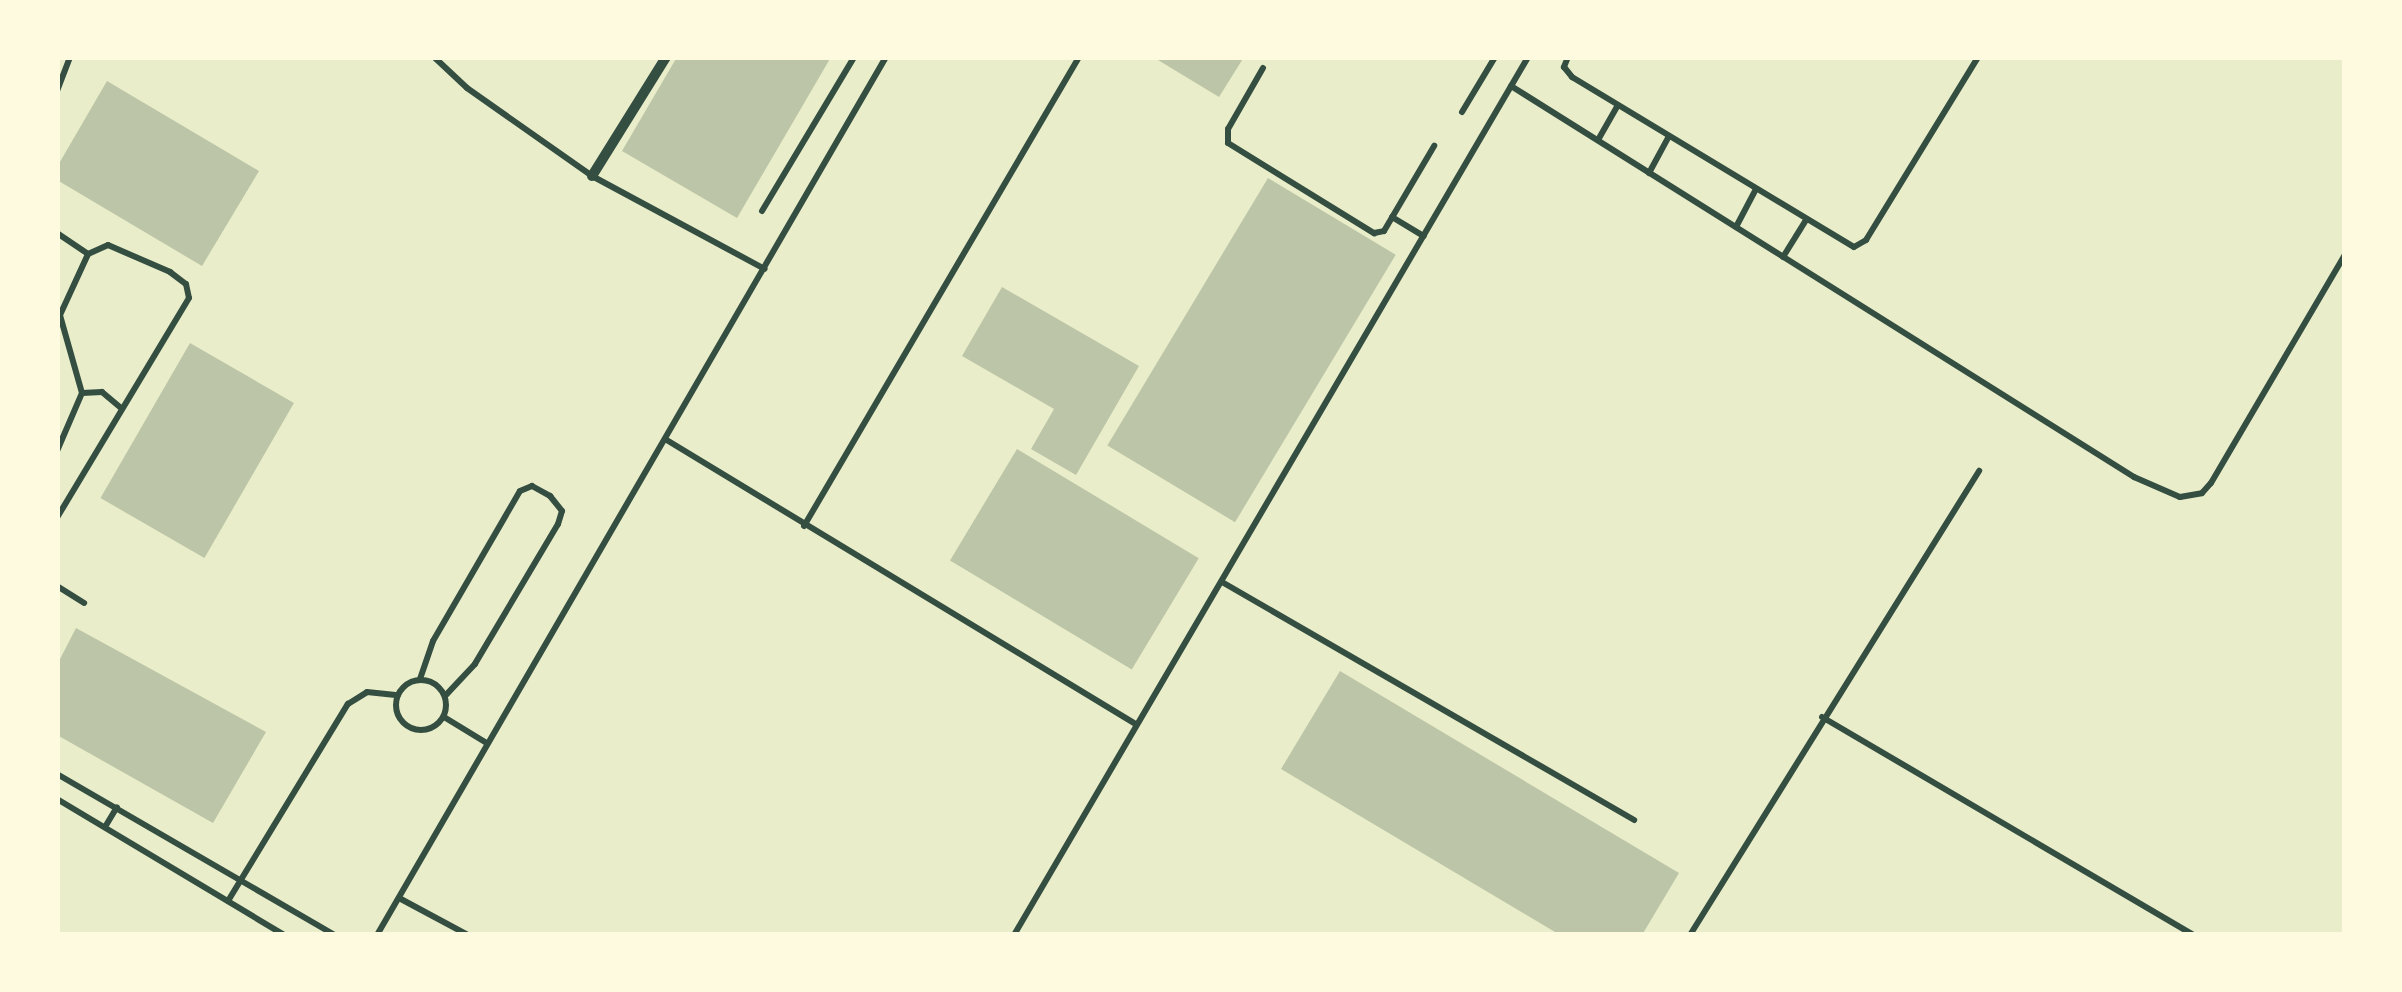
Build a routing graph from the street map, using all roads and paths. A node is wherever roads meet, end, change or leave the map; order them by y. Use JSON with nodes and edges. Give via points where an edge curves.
{"nodes":[{"id":1,"x":70,"y":57,"type":"edge"},
{"id":2,"x":434,"y":57,"type":"edge"},
{"id":3,"x":666,"y":57,"type":"edge"},
{"id":4,"x":854,"y":57,"type":"edge"},
{"id":5,"x":886,"y":57,"type":"edge"},
{"id":6,"x":1079,"y":57,"type":"edge"},
{"id":7,"x":1495,"y":57,"type":"edge"},
{"id":8,"x":1528,"y":57,"type":"edge"},
{"id":9,"x":1568,"y":57,"type":"edge"},
{"id":10,"x":1978,"y":57,"type":"edge"},
{"id":11,"x":1263,"y":68,"type":"dead end"},
{"id":12,"x":1511,"y":86,"type":"junction"},
{"id":13,"x":57,"y":91,"type":"edge"},
{"id":14,"x":1618,"y":105,"type":"junction"},
{"id":15,"x":1462,"y":112,"type":"dead end"},
{"id":16,"x":1669,"y":136,"type":"junction"},
{"id":17,"x":1598,"y":140,"type":"junction"},
{"id":18,"x":1434,"y":146,"type":"dead end"},
{"id":19,"x":1649,"y":172,"type":"junction"},
{"id":20,"x":592,"y":176,"type":"junction"},
{"id":21,"x":1756,"y":189,"type":"junction"},
{"id":22,"x":762,"y":211,"type":"dead end"},
{"id":23,"x":1392,"y":217,"type":"junction"},
{"id":24,"x":1806,"y":220,"type":"junction"},
{"id":25,"x":1736,"y":227,"type":"junction"},
{"id":26,"x":57,"y":232,"type":"edge"},
{"id":27,"x":1424,"y":236,"type":"junction"},
{"id":28,"x":88,"y":254,"type":"junction"},
{"id":29,"x":1783,"y":256,"type":"junction"},
{"id":30,"x":2345,"y":256,"type":"edge"},
{"id":31,"x":765,"y":269,"type":"junction"},
{"id":32,"x":82,"y":393,"type":"junction"},
{"id":33,"x":122,"y":409,"type":"junction"},
{"id":34,"x":664,"y":439,"type":"junction"},
{"id":35,"x":57,"y":451,"type":"edge"},
{"id":36,"x":1979,"y":471,"type":"dead end"},
{"id":37,"x":57,"y":518,"type":"edge"},
{"id":38,"x":803,"y":526,"type":"junction"},
{"id":39,"x":1222,"y":582,"type":"junction"},
{"id":40,"x":57,"y":586,"type":"edge"},
{"id":41,"x":84,"y":603,"type":"dead end"},
{"id":42,"x":420,"y":680,"type":"junction"},
{"id":43,"x":398,"y":695,"type":"junction"},
{"id":44,"x":446,"y":696,"type":"junction"},
{"id":45,"x":444,"y":717,"type":"junction"},
{"id":46,"x":1822,"y":717,"type":"junction"},
{"id":47,"x":1134,"y":723,"type":"junction"},
{"id":48,"x":485,"y":742,"type":"junction"},
{"id":49,"x":57,"y":774,"type":"edge"},
{"id":50,"x":57,"y":799,"type":"edge"},
{"id":51,"x":117,"y":807,"type":"junction"},
{"id":52,"x":1634,"y":820,"type":"dead end"},
{"id":53,"x":105,"y":827,"type":"junction"},
{"id":54,"x":240,"y":880,"type":"junction"},
{"id":55,"x":399,"y":898,"type":"junction"},
{"id":56,"x":228,"y":901,"type":"junction"},
{"id":57,"x":380,"y":934,"type":"edge"},
{"id":58,"x":284,"y":935,"type":"edge"},
{"id":59,"x":335,"y":935,"type":"edge"},
{"id":60,"x":467,"y":935,"type":"edge"},
{"id":61,"x":1014,"y":935,"type":"edge"},
{"id":62,"x":1690,"y":935,"type":"edge"},
{"id":63,"x":2194,"y":935,"type":"edge"}],
"edges":[{"from":1,"to":13,"type":"lane"},
{"from":2,"to":20,"type":"lane"},
{"from":3,"to":20,"type":"street"},
{"from":4,"to":22,"type":"lane"},
{"from":5,"to":31,"type":"lane"},
{"from":6,"to":38,"type":"lane"},
{"from":7,"to":15,"type":"lane"},
{"from":8,"to":12,"type":"lane"},
{"from":9,"to":14,"type":"lane","via":[[1566,72]]},
{"from":10,"to":24,"type":"lane","via":[[1866,240],[1854,247]]},
{"from":11,"to":23,"type":"lane","via":[[1228,143],[1374,233]]},
{"from":12,"to":17,"type":"lane"},
{"from":12,"to":27,"type":"lane"},
{"from":14,"to":16,"type":"lane"},
{"from":14,"to":17,"type":"lane"},
{"from":16,"to":19,"type":"lane"},
{"from":16,"to":21,"type":"lane"},
{"from":17,"to":19,"type":"lane"},
{"from":18,"to":23,"type":"lane"},
{"from":19,"to":25,"type":"lane"},
{"from":20,"to":31,"type":"lane"},
{"from":21,"to":24,"type":"lane"},
{"from":21,"to":25,"type":"lane"},
{"from":23,"to":27,"type":"lane"},
{"from":24,"to":29,"type":"lane"},
{"from":25,"to":29,"type":"lane"},
{"from":26,"to":28,"type":"lane"},
{"from":27,"to":39,"type":"lane"},
{"from":28,"to":32,"type":"lane","via":[[61,314]]},
{"from":28,"to":33,"type":"lane","via":[[102,245],[142,257],[190,292]]},
{"from":29,"to":30,"type":"lane","via":[[2134,477],[2180,497],[2211,482]]},
{"from":31,"to":34,"type":"lane"},
{"from":32,"to":33,"type":"lane","via":[[102,392]]},
{"from":32,"to":35,"type":"lane"},
{"from":33,"to":37,"type":"lane"},
{"from":34,"to":38,"type":"lane"},
{"from":34,"to":48,"type":"lane"},
{"from":36,"to":46,"type":"lane"},
{"from":38,"to":47,"type":"lane"},
{"from":39,"to":47,"type":"lane"},
{"from":39,"to":52,"type":"lane"},
{"from":40,"to":41,"type":"lane"},
{"from":42,"to":43,"type":"lane"},
{"from":42,"to":44,"type":"lane"},
{"from":42,"to":44,"type":"lane","via":[[433,641],[520,491],[532,486],[550,496],[561,507],[558,524],[476,664]]},
{"from":43,"to":45,"type":"lane","via":[[397,714],[407,727],[428,730]]},
{"from":43,"to":54,"type":"lane","via":[[367,692],[348,704]]},
{"from":44,"to":45,"type":"lane"},
{"from":45,"to":48,"type":"lane"},
{"from":46,"to":62,"type":"lane"},
{"from":46,"to":63,"type":"lane"},
{"from":47,"to":61,"type":"lane"},
{"from":48,"to":55,"type":"lane"},
{"from":49,"to":51,"type":"lane"},
{"from":50,"to":53,"type":"lane"},
{"from":51,"to":53,"type":"lane"},
{"from":51,"to":54,"type":"lane"},
{"from":53,"to":56,"type":"lane"},
{"from":54,"to":56,"type":"lane"},
{"from":54,"to":59,"type":"lane"},
{"from":55,"to":57,"type":"lane"},
{"from":55,"to":60,"type":"lane"},
{"from":56,"to":58,"type":"lane"}]}
